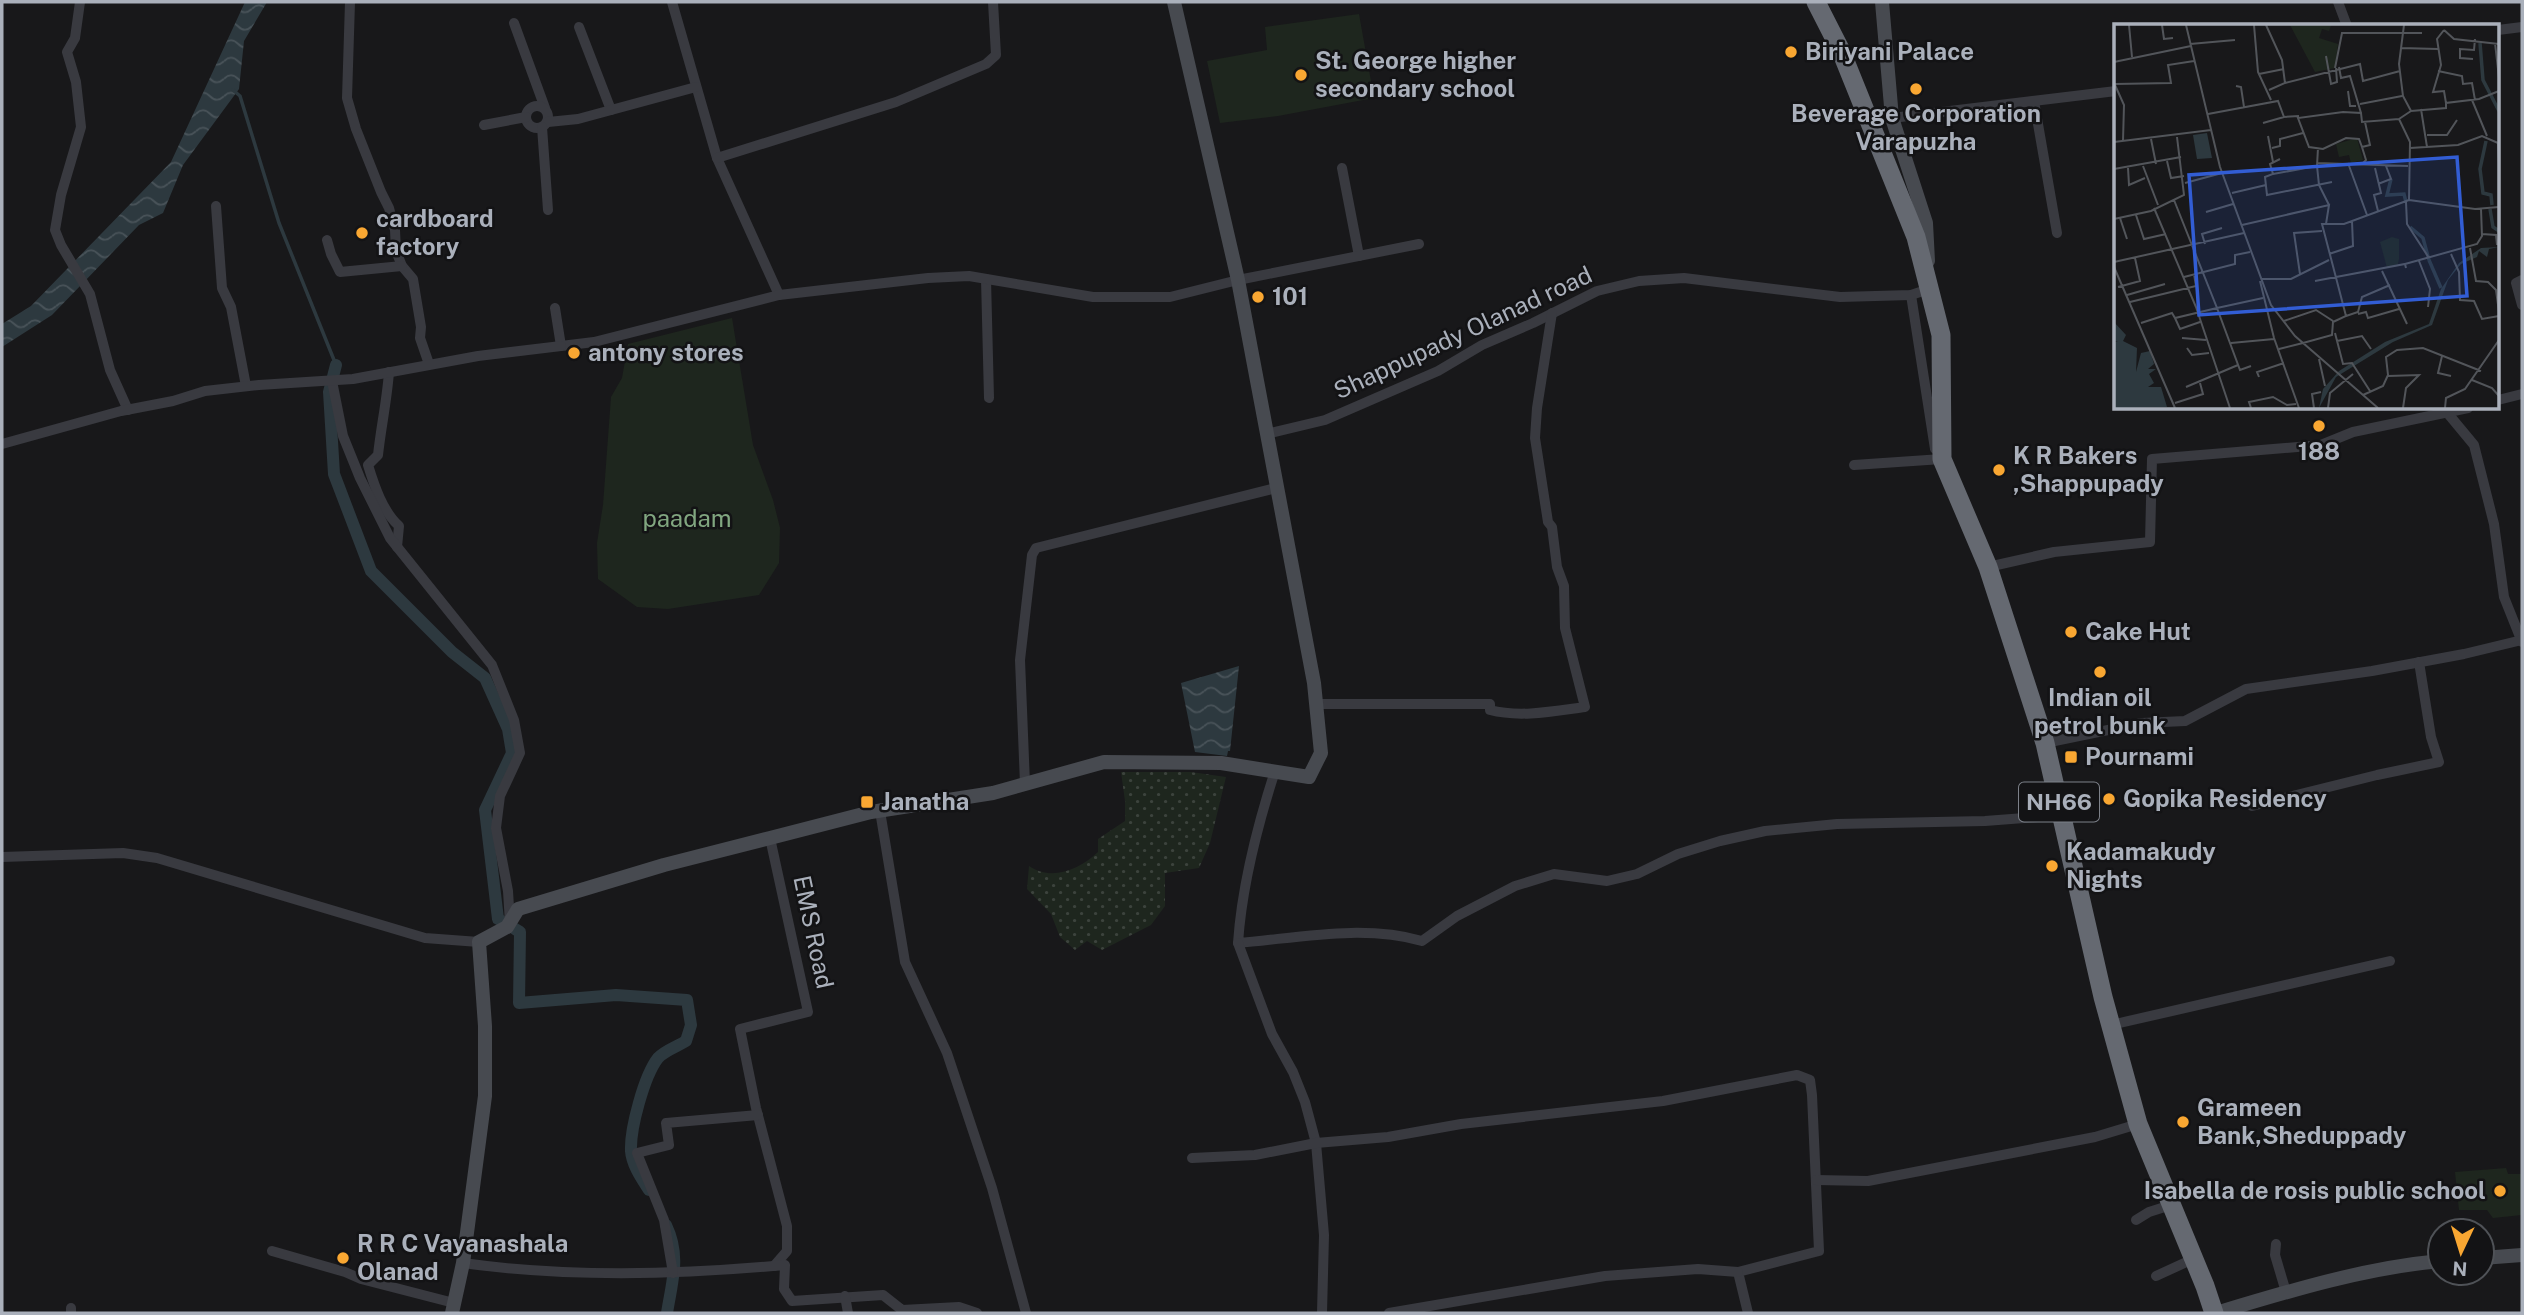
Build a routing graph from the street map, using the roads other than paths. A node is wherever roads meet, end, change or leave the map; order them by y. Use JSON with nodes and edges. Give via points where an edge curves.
{"nodes":[{"id":1,"x":80,"y":2,"type":"edge"},
{"id":2,"x":350,"y":2,"type":"edge"},
{"id":3,"x":672,"y":2,"type":"edge"},
{"id":4,"x":993,"y":2,"type":"edge"},
{"id":5,"x":1174,"y":2,"type":"edge"},
{"id":6,"x":1816,"y":2,"type":"edge"},
{"id":7,"x":1882,"y":2,"type":"edge"},
{"id":8,"x":2338,"y":2,"type":"edge"},
{"id":9,"x":514,"y":23,"type":"dead end"},
{"id":10,"x":2346,"y":24,"type":"edge"},
{"id":11,"x":579,"y":27,"type":"dead end"},
{"id":12,"x":2522,"y":27,"type":"edge"},
{"id":13,"x":2500,"y":30,"type":"edge"},
{"id":14,"x":696,"y":86,"type":"junction"},
{"id":15,"x":2114,"y":91,"type":"edge"},
{"id":16,"x":2034,"y":101,"type":"junction"},
{"id":17,"x":545,"y":108,"type":"junction"},
{"id":18,"x":611,"y":110,"type":"junction"},
{"id":19,"x":526,"y":117,"type":"junction"},
{"id":20,"x":1892,"y":118,"type":"junction"},
{"id":21,"x":484,"y":125,"type":"dead end"},
{"id":22,"x":545,"y":125,"type":"junction"},
{"id":23,"x":717,"y":158,"type":"junction"},
{"id":24,"x":1342,"y":168,"type":"dead end"},
{"id":25,"x":216,"y":206,"type":"dead end"},
{"id":26,"x":548,"y":210,"type":"dead end"},
{"id":27,"x":2057,"y":233,"type":"dead end"},
{"id":28,"x":327,"y":240,"type":"dead end"},
{"id":29,"x":1419,"y":244,"type":"dead end"},
{"id":30,"x":1359,"y":256,"type":"junction"},
{"id":31,"x":402,"y":266,"type":"junction"},
{"id":32,"x":986,"y":279,"type":"junction"},
{"id":33,"x":1238,"y":280,"type":"junction"},
{"id":34,"x":2522,"y":280,"type":"edge"},
{"id":35,"x":1920,"y":292,"type":"junction"},
{"id":36,"x":779,"y":295,"type":"junction"},
{"id":37,"x":2522,"y":305,"type":"edge"},
{"id":38,"x":555,"y":308,"type":"dead end"},
{"id":39,"x":1552,"y":313,"type":"junction"},
{"id":40,"x":561,"y":346,"type":"junction"},
{"id":41,"x":429,"y":364,"type":"junction"},
{"id":42,"x":389,"y":372,"type":"junction"},
{"id":43,"x":332,"y":381,"type":"junction"},
{"id":44,"x":246,"y":386,"type":"junction"},
{"id":45,"x":2522,"y":394,"type":"edge"},
{"id":46,"x":989,"y":398,"type":"dead end"},
{"id":47,"x":2500,"y":400,"type":"edge"},
{"id":48,"x":128,"y":410,"type":"junction"},
{"id":49,"x":2446,"y":410,"type":"edge"},
{"id":50,"x":1266,"y":434,"type":"junction"},
{"id":51,"x":2,"y":444,"type":"edge"},
{"id":52,"x":1942,"y":459,"type":"junction"},
{"id":53,"x":1854,"y":465,"type":"dead end"},
{"id":54,"x":1276,"y":488,"type":"junction"},
{"id":55,"x":397,"y":547,"type":"junction"},
{"id":56,"x":1988,"y":567,"type":"junction"},
{"id":57,"x":2522,"y":641,"type":"edge"},
{"id":58,"x":2419,"y":662,"type":"junction"},
{"id":59,"x":1316,"y":704,"type":"junction"},
{"id":60,"x":2045,"y":743,"type":"junction"},
{"id":61,"x":1275,"y":771,"type":"junction"},
{"id":62,"x":1025,"y":784,"type":"junction"},
{"id":63,"x":2252,"y":806,"type":"dead end"},
{"id":64,"x":880,"y":811,"type":"junction"},
{"id":65,"x":2063,"y":815,"type":"junction"},
{"id":66,"x":770,"y":838,"type":"junction"},
{"id":67,"x":2,"y":857,"type":"edge"},
{"id":68,"x":509,"y":925,"type":"junction"},
{"id":69,"x":479,"y":942,"type":"junction"},
{"id":70,"x":1238,"y":943,"type":"junction"},
{"id":71,"x":2390,"y":961,"type":"dead end"},
{"id":72,"x":2111,"y":1025,"type":"junction"},
{"id":73,"x":757,"y":1112,"type":"junction"},
{"id":74,"x":2138,"y":1124,"type":"junction"},
{"id":75,"x":1316,"y":1143,"type":"junction"},
{"id":76,"x":1192,"y":1158,"type":"dead end"},
{"id":77,"x":1816,"y":1180,"type":"junction"},
{"id":78,"x":2171,"y":1205,"type":"junction"},
{"id":79,"x":2136,"y":1220,"type":"dead end"},
{"id":80,"x":2276,"y":1244,"type":"dead end"},
{"id":81,"x":271,"y":1251,"type":"dead end"},
{"id":82,"x":2522,"y":1255,"type":"edge"},
{"id":83,"x":2496,"y":1257,"type":"edge"},
{"id":84,"x":2193,"y":1259,"type":"junction"},
{"id":85,"x":463,"y":1263,"type":"junction"},
{"id":86,"x":2426,"y":1263,"type":"edge"},
{"id":87,"x":774,"y":1266,"type":"junction"},
{"id":88,"x":1738,"y":1272,"type":"junction"},
{"id":89,"x":673,"y":1273,"type":"junction"},
{"id":90,"x":2156,"y":1276,"type":"dead end"},
{"id":91,"x":2286,"y":1292,"type":"junction"},
{"id":92,"x":845,"y":1296,"type":"junction"},
{"id":93,"x":453,"y":1308,"type":"edge"},
{"id":94,"x":900,"y":1312,"type":"edge"},
{"id":95,"x":848,"y":1313,"type":"edge"},
{"id":96,"x":977,"y":1313,"type":"edge"},
{"id":97,"x":1026,"y":1313,"type":"edge"},
{"id":98,"x":1322,"y":1313,"type":"edge"},
{"id":99,"x":1389,"y":1313,"type":"edge"},
{"id":100,"x":1748,"y":1313,"type":"edge"},
{"id":101,"x":2215,"y":1313,"type":"edge"}],
"edges":[{"from":1,"to":48,"type":"street","via":[[75,38],[67,52],[81,127],[55,230],[90,293],[110,370]]},
{"from":2,"to":31,"type":"street","via":[[346,98],[389,208]]},
{"from":3,"to":14,"type":"street"},
{"from":4,"to":23,"type":"street","via":[[996,55],[986,64],[896,102]]},
{"from":5,"to":33,"type":"main road"},
{"from":6,"to":35,"type":"highway","number":"NH66","via":[[1841,51],[1916,237]]},
{"from":7,"to":20,"type":"main road"},
{"from":8,"to":10,"type":"street"},
{"from":9,"to":17,"type":"street"},
{"from":11,"to":18,"type":"street"},
{"from":12,"to":13,"type":"street"},
{"from":14,"to":18,"type":"street"},
{"from":14,"to":23,"type":"street"},
{"from":15,"to":16,"type":"street"},
{"from":16,"to":20,"type":"street"},
{"from":16,"to":27,"type":"street"},
{"from":17,"to":19,"type":"street","via":[[534,106]]},
{"from":17,"to":22,"type":"street","via":[[549,114]]},
{"from":18,"to":22,"type":"street"},
{"from":19,"to":21,"type":"street"},
{"from":19,"to":22,"type":"street","via":[[531,127]]},
{"from":20,"to":35,"type":"main road","via":[[1926,222]]},
{"from":22,"to":26,"type":"street"},
{"from":23,"to":36,"type":"street"},
{"from":24,"to":30,"type":"street"},
{"from":25,"to":44,"type":"street","via":[[222,288],[231,307]]},
{"from":28,"to":31,"type":"street","via":[[340,272]]},
{"from":29,"to":30,"type":"street"},
{"from":30,"to":33,"type":"street"},
{"from":31,"to":41,"type":"street","via":[[413,279],[420,338]]},
{"from":32,"to":33,"type":"street","via":[[1093,297],[1170,298]]},
{"from":32,"to":36,"type":"street","via":[[928,278]]},
{"from":32,"to":46,"type":"street"},
{"from":33,"to":50,"type":"main road"},
{"from":34,"to":37,"type":"street","via":[[2516,284]]},
{"from":35,"to":39,"type":"street","name":"Shappupady Olanad road","via":[[1840,297],[1672,279],[1597,290]]},
{"from":35,"to":52,"type":"highway","number":"NH66","via":[[1941,335]]},
{"from":36,"to":40,"type":"street","via":[[594,342]]},
{"from":38,"to":40,"type":"street"},
{"from":39,"to":50,"type":"street","name":"Shappupady Olanad road","via":[[1438,371],[1325,420]]},
{"from":39,"to":59,"type":"street","via":[[1535,438],[1564,586],[1564,628],[1585,708],[1532,713],[1497,712],[1490,710],[1490,705]]},
{"from":40,"to":41,"type":"street"},
{"from":41,"to":42,"type":"street"},
{"from":42,"to":43,"type":"street"},
{"from":42,"to":55,"type":"street","via":[[379,455],[368,466],[380,497],[399,526]]},
{"from":43,"to":44,"type":"street"},
{"from":43,"to":55,"type":"street","via":[[343,436]]},
{"from":44,"to":48,"type":"street"},
{"from":45,"to":47,"type":"street"},
{"from":48,"to":51,"type":"street"},
{"from":49,"to":56,"type":"street","via":[[2353,432],[2321,445],[2152,459],[2150,542],[2054,552]]},
{"from":49,"to":57,"type":"street","via":[[2474,445],[2494,524],[2504,597]]},
{"from":50,"to":54,"type":"main road"},
{"from":52,"to":53,"type":"street"},
{"from":52,"to":56,"type":"highway","number":"NH66"},
{"from":54,"to":59,"type":"main road"},
{"from":54,"to":62,"type":"street","via":[[1036,548],[1020,660]]},
{"from":55,"to":68,"type":"street","via":[[492,665],[514,719],[520,753],[500,796],[496,828],[508,891]]},
{"from":56,"to":60,"type":"highway","number":"NH66"},
{"from":57,"to":58,"type":"street"},
{"from":58,"to":60,"type":"street","via":[[2246,689],[2185,721],[2142,723]]},
{"from":58,"to":63,"type":"street","via":[[2439,762]]},
{"from":59,"to":61,"type":"main road","via":[[1321,753],[1309,777]]},
{"from":60,"to":65,"type":"highway","number":"NH66"},
{"from":61,"to":62,"type":"main road","via":[[1222,762],[1104,762]]},
{"from":61,"to":70,"type":"street","via":[[1246,875]]},
{"from":62,"to":64,"type":"main road"},
{"from":64,"to":66,"type":"main road"},
{"from":64,"to":97,"type":"street","via":[[905,962],[947,1053],[992,1188]]},
{"from":65,"to":70,"type":"street","via":[[1765,831],[1678,854],[1637,874],[1606,881],[1554,874],[1516,886],[1457,916],[1422,941],[1399,934],[1347,933]]},
{"from":65,"to":72,"type":"highway","number":"NH66"},
{"from":66,"to":68,"type":"main road","via":[[664,864],[518,909]]},
{"from":66,"to":73,"type":"street","name":"EMS Road","via":[[808,1012],[740,1029]]},
{"from":67,"to":69,"type":"street","via":[[123,853],[157,858],[425,938]]},
{"from":68,"to":69,"type":"main road"},
{"from":69,"to":85,"type":"main road","via":[[485,1096]]},
{"from":70,"to":75,"type":"street","via":[[1272,1034],[1305,1102]]},
{"from":71,"to":72,"type":"street"},
{"from":72,"to":74,"type":"highway","number":"NH66"},
{"from":73,"to":87,"type":"street","via":[[788,1226],[787,1251]]},
{"from":73,"to":89,"type":"street","via":[[666,1123],[669,1145],[638,1153],[664,1220]]},
{"from":74,"to":77,"type":"street","via":[[2095,1137],[1868,1181]]},
{"from":74,"to":78,"type":"highway","number":"NH66"},
{"from":75,"to":76,"type":"street","via":[[1255,1155]]},
{"from":75,"to":77,"type":"street","via":[[1676,1099],[1797,1075],[1810,1080]]},
{"from":75,"to":98,"type":"street","via":[[1324,1235]]},
{"from":77,"to":88,"type":"street","via":[[1819,1251]]},
{"from":78,"to":79,"type":"street"},
{"from":78,"to":84,"type":"highway","number":"NH66"},
{"from":80,"to":91,"type":"street"},
{"from":81,"to":93,"type":"street"},
{"from":82,"to":83,"type":"main road"},
{"from":84,"to":90,"type":"street"},
{"from":84,"to":101,"type":"highway","number":"NH66"},
{"from":85,"to":89,"type":"street","via":[[519,1271]]},
{"from":85,"to":93,"type":"main road"},
{"from":86,"to":91,"type":"main road"},
{"from":87,"to":89,"type":"street"},
{"from":87,"to":92,"type":"street","via":[[785,1265],[784,1289],[792,1301]]},
{"from":88,"to":99,"type":"street","via":[[1698,1269],[1605,1276]]},
{"from":88,"to":100,"type":"street"},
{"from":91,"to":101,"type":"main road"},
{"from":92,"to":94,"type":"street","via":[[883,1296]]},
{"from":92,"to":95,"type":"street"},
{"from":94,"to":96,"type":"street","via":[[959,1307]]}]}
